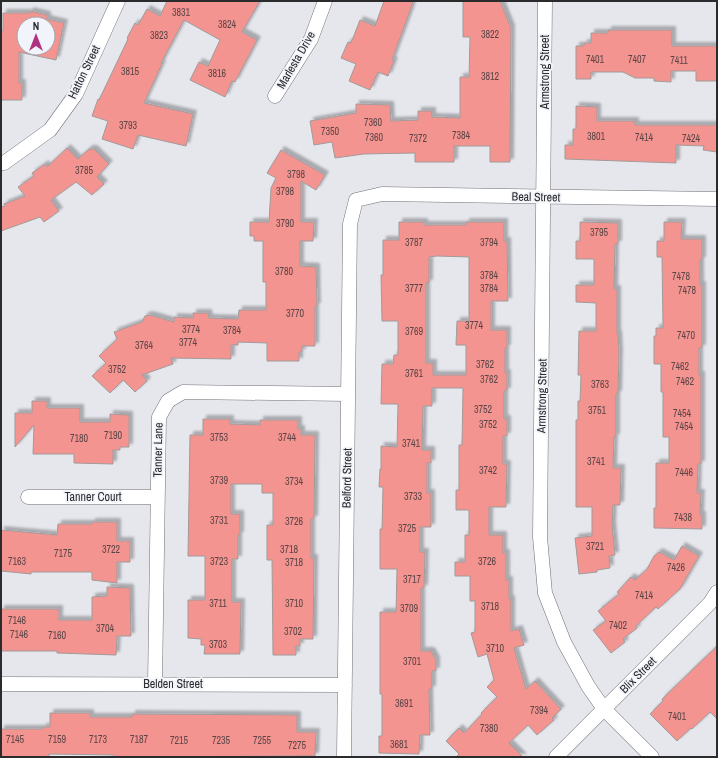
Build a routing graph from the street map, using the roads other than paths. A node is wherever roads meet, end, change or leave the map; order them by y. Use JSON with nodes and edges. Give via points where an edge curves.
{"nodes":[{"id":1,"x":118,"y":1,"type":"edge"},
{"id":2,"x":325,"y":1,"type":"edge"},
{"id":3,"x":545,"y":1,"type":"edge"},
{"id":4,"x":275,"y":96,"type":"dead end"},
{"id":5,"x":1,"y":163,"type":"edge"},
{"id":6,"x":544,"y":197,"type":"junction"},
{"id":7,"x":717,"y":199,"type":"edge"},
{"id":8,"x":356,"y":200,"type":"joint"},
{"id":9,"x":348,"y":394,"type":"junction"},
{"id":10,"x":28,"y":497,"type":"dead end"},
{"id":11,"x":158,"y":497,"type":"junction"},
{"id":12,"x":717,"y":592,"type":"edge"},
{"id":13,"x":1,"y":684,"type":"edge"},
{"id":14,"x":155,"y":684,"type":"junction"},
{"id":15,"x":345,"y":685,"type":"junction"},
{"id":16,"x":604,"y":709,"type":"junction"},
{"id":17,"x":344,"y":757,"type":"edge"},
{"id":18,"x":556,"y":757,"type":"edge"},
{"id":19,"x":652,"y":757,"type":"edge"}],
"edges":[{"from":1,"to":5,"type":"street","name":"Hatton Street","via":[[76,94],[50,130]]},
{"from":2,"to":4,"type":"street","name":"Marlesta Drive","via":[[311,39]]},
{"from":3,"to":6,"type":"street","name":"Armstrong Street"},
{"from":6,"to":7,"type":"street","name":"Beal Street"},
{"from":6,"to":8,"type":"street","name":"Beal Street","via":[[382,194]]},
{"from":6,"to":16,"type":"street","name":"Armstrong Street","via":[[540,537],[545,592],[564,642]]},
{"from":8,"to":9,"type":"street","name":"Belford Street","via":[[350,224]]},
{"from":9,"to":11,"type":"street","name":"Tanner Lane","via":[[183,392],[168,400],[159,417]]},
{"from":9,"to":15,"type":"street","name":"Belford Street"},
{"from":10,"to":11,"type":"street","name":"Tanner Court"},
{"from":11,"to":14,"type":"street","name":"Tanner Lane"},
{"from":12,"to":16,"type":"street","name":"Blix Street","via":[[710,603]]},
{"from":13,"to":14,"type":"street","name":"Belden Street"},
{"from":14,"to":15,"type":"street","name":"Belden Street"},
{"from":15,"to":17,"type":"street","name":"Belford Street"},
{"from":16,"to":18,"type":"street","name":"Blix Street"},
{"from":16,"to":19,"type":"street","name":"Armstrong Street"}]}
